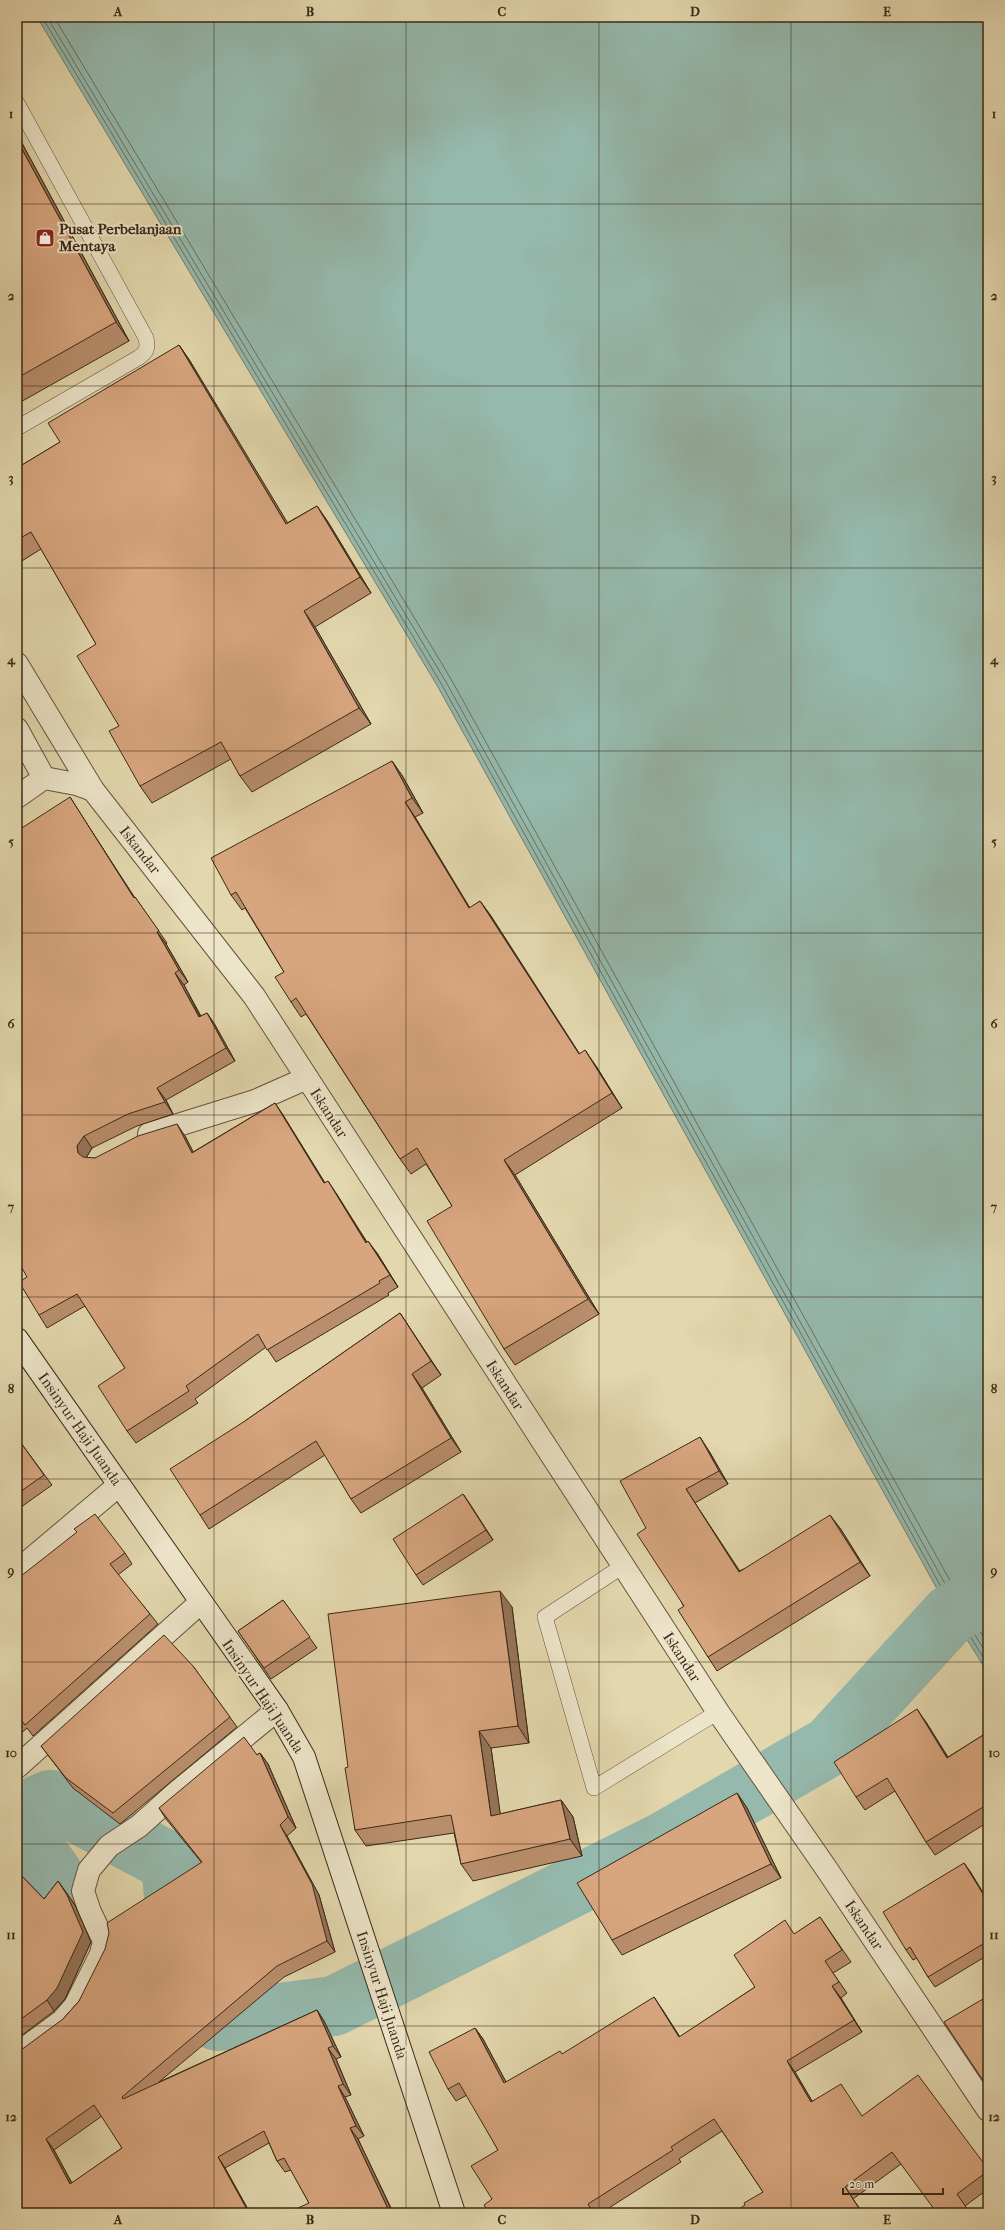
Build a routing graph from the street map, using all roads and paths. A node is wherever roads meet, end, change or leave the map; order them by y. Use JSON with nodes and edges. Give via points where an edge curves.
{"nodes":[{"id":1,"x":17,"y":103,"type":"edge"},
{"id":2,"x":17,"y":428,"type":"edge"},
{"id":3,"x":17,"y":664,"type":"edge"},
{"id":4,"x":17,"y":729,"type":"edge"},
{"id":5,"x":44,"y":778,"type":"junction"},
{"id":6,"x":94,"y":790,"type":"junction"},
{"id":7,"x":17,"y":797,"type":"edge"},
{"id":8,"x":307,"y":1078,"type":"junction"},
{"id":9,"x":130,"y":1143,"type":"edge"},
{"id":10,"x":17,"y":1339,"type":"edge"},
{"id":11,"x":120,"y":1485,"type":"junction"},
{"id":12,"x":623,"y":1566,"type":"junction"},
{"id":13,"x":17,"y":1571,"type":"edge"},
{"id":14,"x":200,"y":1603,"type":"junction"},
{"id":15,"x":277,"y":1710,"type":"junction"},
{"id":16,"x":718,"y":1712,"type":"junction"},
{"id":17,"x":17,"y":1767,"type":"edge"},
{"id":18,"x":17,"y":2054,"type":"edge"},
{"id":19,"x":988,"y":2110,"type":"edge"},
{"id":20,"x":454,"y":2213,"type":"edge"}],
"edges":[{"from":1,"to":2,"type":"lane","via":[[146,338],[148,348],[138,358]]},
{"from":3,"to":6,"type":"street","name":"Iskandar"},
{"from":4,"to":5,"type":"street"},
{"from":5,"to":6,"type":"street"},
{"from":5,"to":7,"type":"street"},
{"from":6,"to":8,"type":"street","name":"Iskandar","via":[[254,996]]},
{"from":8,"to":9,"type":"street","via":[[255,1101],[179,1124]]},
{"from":8,"to":12,"type":"street","name":"Iskandar"},
{"from":10,"to":11,"type":"street","name":"Insinyur Haji Juanda"},
{"from":11,"to":13,"type":"street"},
{"from":11,"to":14,"type":"street","name":"Insinyur Haji Juanda"},
{"from":12,"to":16,"type":"street","name":"Iskandar"},
{"from":12,"to":16,"type":"lane","via":[[545,1617],[594,1788]]},
{"from":14,"to":15,"type":"street","name":"Insinyur Haji Juanda"},
{"from":14,"to":17,"type":"street"},
{"from":15,"to":18,"type":"street","via":[[139,1826],[109,1846],[89,1870],[83,1891],[104,1941],[101,1954],[75,2006],[63,2020]]},
{"from":15,"to":20,"type":"street","name":"Insinyur Haji Juanda","via":[[311,1776]]},
{"from":16,"to":19,"type":"street","name":"Iskandar"}]}
